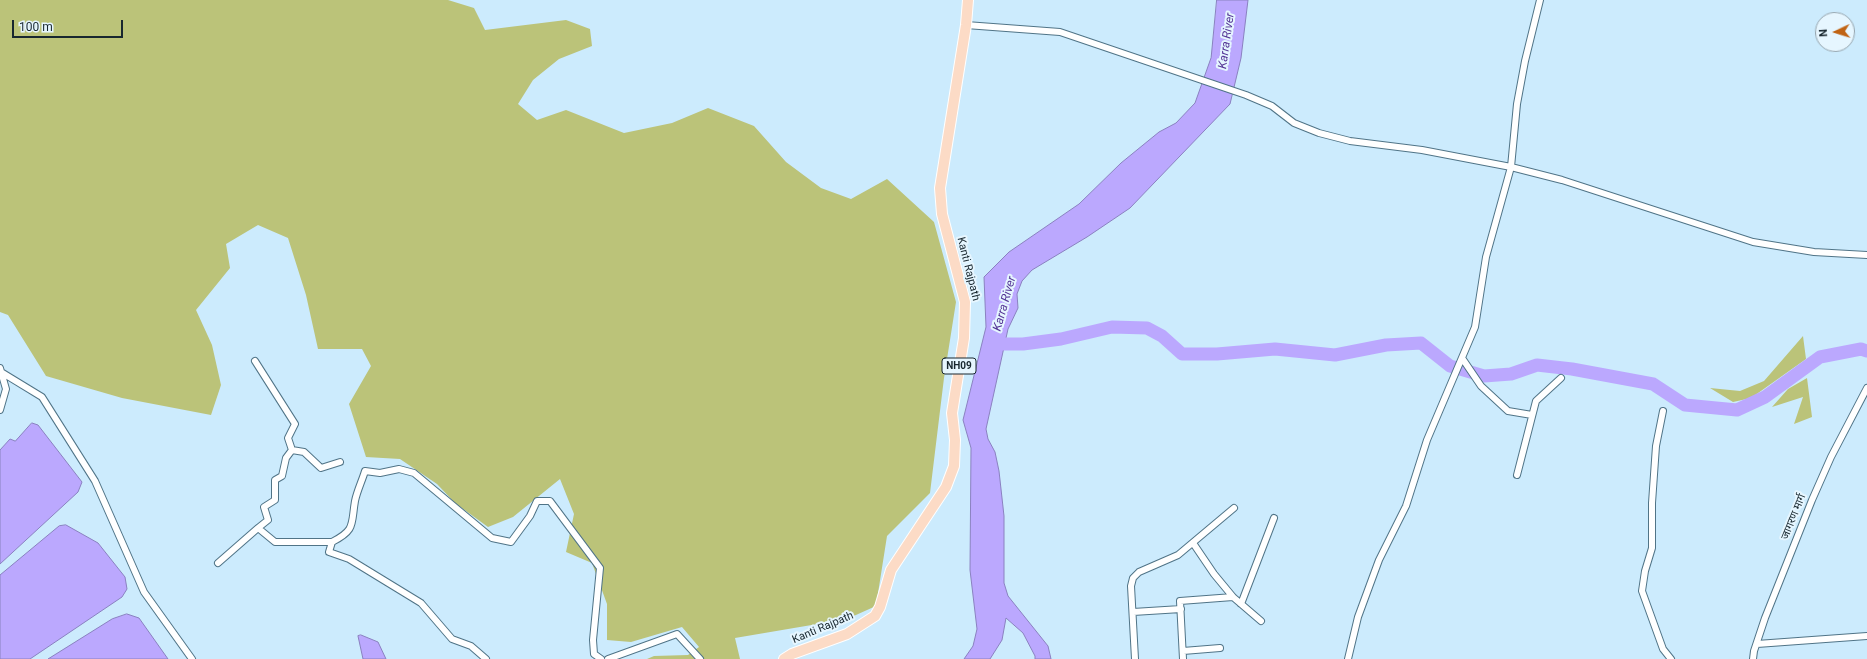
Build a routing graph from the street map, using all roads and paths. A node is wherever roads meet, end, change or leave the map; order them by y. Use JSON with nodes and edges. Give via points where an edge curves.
{"nodes":[{"id":1,"x":968,"y":0,"type":"edge"},
{"id":2,"x":1540,"y":0,"type":"edge"},
{"id":3,"x":966,"y":25,"type":"junction"},
{"id":4,"x":1511,"y":167,"type":"junction"},
{"id":5,"x":1867,"y":255,"type":"edge"},
{"id":6,"x":1461,"y":360,"type":"junction"},
{"id":7,"x":255,"y":362,"type":"dead end"},
{"id":8,"x":1,"y":370,"type":"edge"},
{"id":9,"x":1561,"y":378,"type":"dead end"},
{"id":10,"x":1867,"y":388,"type":"edge"},
{"id":11,"x":0,"y":410,"type":"edge"},
{"id":12,"x":1663,"y":411,"type":"dead end"},
{"id":13,"x":1532,"y":415,"type":"junction"},
{"id":14,"x":292,"y":450,"type":"junction"},
{"id":15,"x":340,"y":462,"type":"dead end"},
{"id":16,"x":1517,"y":475,"type":"dead end"},
{"id":17,"x":1234,"y":508,"type":"dead end"},
{"id":18,"x":1274,"y":518,"type":"dead end"},
{"id":19,"x":258,"y":528,"type":"junction"},
{"id":20,"x":332,"y":542,"type":"junction"},
{"id":21,"x":1193,"y":543,"type":"junction"},
{"id":22,"x":218,"y":563,"type":"dead end"},
{"id":23,"x":1233,"y":597,"type":"junction"},
{"id":24,"x":1241,"y":604,"type":"junction"},
{"id":25,"x":1181,"y":609,"type":"junction"},
{"id":26,"x":1132,"y":612,"type":"junction"},
{"id":27,"x":1261,"y":621,"type":"dead end"},
{"id":28,"x":1867,"y":636,"type":"edge"},
{"id":29,"x":1757,"y":644,"type":"junction"},
{"id":30,"x":1220,"y":648,"type":"dead end"},
{"id":31,"x":1183,"y":651,"type":"junction"},
{"id":32,"x":594,"y":657,"type":"edge"},
{"id":33,"x":192,"y":659,"type":"edge"},
{"id":34,"x":486,"y":659,"type":"edge"},
{"id":35,"x":601,"y":659,"type":"edge"},
{"id":36,"x":608,"y":659,"type":"edge"},
{"id":37,"x":700,"y":659,"type":"edge"},
{"id":38,"x":784,"y":659,"type":"edge"},
{"id":39,"x":1135,"y":659,"type":"edge"},
{"id":40,"x":1183,"y":659,"type":"edge"},
{"id":41,"x":1348,"y":659,"type":"edge"},
{"id":42,"x":1671,"y":659,"type":"edge"},
{"id":43,"x":1754,"y":659,"type":"edge"}],
"edges":[{"from":1,"to":3,"type":"main road","name":"Kanti Rajpath","number":"NH09"},
{"from":2,"to":4,"type":"street","via":[[1523,68]]},
{"from":3,"to":4,"type":"street","via":[[1060,32],[1246,95],[1272,106],[1294,123],[1319,133],[1350,141],[1422,150]]},
{"from":3,"to":38,"type":"main road","name":"Kanti Rajpath","number":"NH09","via":[[940,188],[942,214],[965,302],[964,338],[952,414],[954,466],[946,487],[891,570],[876,616],[847,634]]},
{"from":4,"to":5,"type":"street","via":[[1562,180],[1753,242],[1814,252]]},
{"from":4,"to":6,"type":"street","via":[[1486,257],[1475,327]]},
{"from":6,"to":13,"type":"street","via":[[1481,386],[1508,411]]},
{"from":6,"to":41,"type":"street","via":[[1427,440],[1407,502],[1379,560],[1358,617]]},
{"from":7,"to":14,"type":"street","via":[[295,424],[288,438]]},
{"from":8,"to":11,"type":"street","via":[[6,389]]},
{"from":8,"to":33,"type":"street","via":[[42,397],[95,481],[144,592]]},
{"from":9,"to":13,"type":"street","via":[[1536,401]]},
{"from":10,"to":29,"type":"street","name":"जागरण मार्ग","via":[[1812,500]]},
{"from":12,"to":42,"type":"street","via":[[1656,446],[1652,548],[1642,591],[1663,649]]},
{"from":13,"to":16,"type":"street"},
{"from":14,"to":15,"type":"street","via":[[304,452],[321,468]]},
{"from":14,"to":19,"type":"street","via":[[286,458],[282,476],[275,480],[275,500],[264,507],[268,520]]},
{"from":17,"to":21,"type":"street"},
{"from":18,"to":24,"type":"street"},
{"from":19,"to":20,"type":"street","via":[[275,542]]},
{"from":19,"to":22,"type":"street"},
{"from":20,"to":32,"type":"street","via":[[344,537],[353,524],[355,500],[366,471],[380,473],[399,469],[414,473],[492,538],[511,542],[530,516],[537,501],[550,501],[600,568],[593,640]]},
{"from":20,"to":34,"type":"street","via":[[329,552],[349,559],[420,604],[452,639],[471,646]]},
{"from":21,"to":23,"type":"street"},
{"from":21,"to":26,"type":"street","via":[[1178,555],[1139,572],[1133,578]]},
{"from":23,"to":24,"type":"street"},
{"from":23,"to":25,"type":"street","via":[[1180,601]]},
{"from":24,"to":27,"type":"street"},
{"from":25,"to":26,"type":"street"},
{"from":25,"to":31,"type":"street"},
{"from":26,"to":39,"type":"street"},
{"from":28,"to":29,"type":"street"},
{"from":29,"to":43,"type":"street","name":"जागरण मार्ग"},
{"from":30,"to":31,"type":"street"},
{"from":31,"to":40,"type":"street"},
{"from":32,"to":35,"type":"street"},
{"from":36,"to":37,"type":"street","via":[[677,634]]}]}
